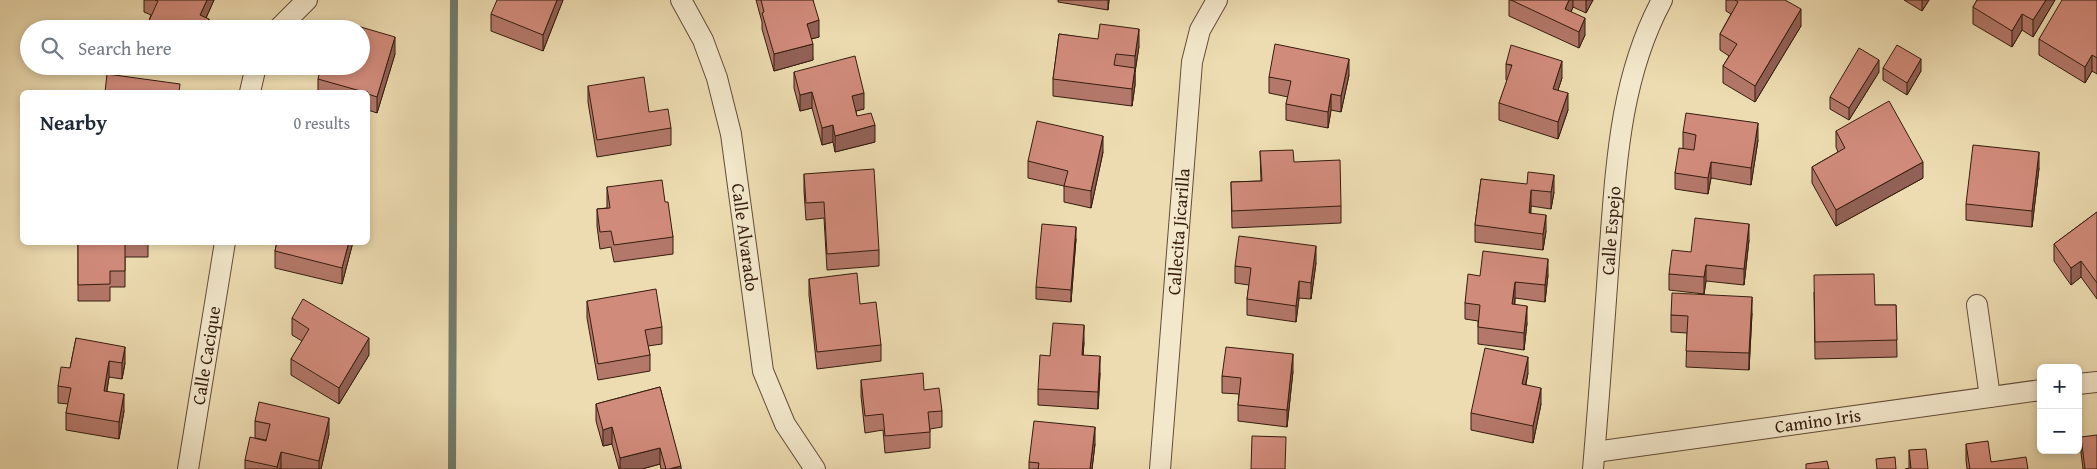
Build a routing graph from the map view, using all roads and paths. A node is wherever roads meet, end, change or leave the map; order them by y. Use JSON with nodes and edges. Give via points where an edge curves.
{"nodes":[{"id":1,"x":307,"y":0,"type":"edge"},
{"id":2,"x":681,"y":0,"type":"edge"},
{"id":3,"x":1217,"y":0,"type":"edge"},
{"id":4,"x":1662,"y":0,"type":"edge"},
{"id":5,"x":287,"y":20,"type":"edge"},
{"id":6,"x":254,"y":75,"type":"edge"},
{"id":7,"x":250,"y":90,"type":"edge"},
{"id":8,"x":225,"y":245,"type":"edge"},
{"id":9,"x":1977,"y":305,"type":"dead end"},
{"id":10,"x":2097,"y":382,"type":"edge"},
{"id":11,"x":2082,"y":384,"type":"edge"},
{"id":12,"x":2037,"y":391,"type":"edge"},
{"id":13,"x":1990,"y":397,"type":"junction"},
{"id":14,"x":1594,"y":460,"type":"edge"},
{"id":15,"x":188,"y":469,"type":"edge"},
{"id":16,"x":815,"y":469,"type":"edge"},
{"id":17,"x":1160,"y":469,"type":"edge"}],
"edges":[{"from":1,"to":5,"type":"street"},
{"from":2,"to":16,"type":"street","name":"Calle Alvarado","via":[[707,50],[731,134],[763,371],[785,424]]},
{"from":3,"to":17,"type":"street","name":"Callecita Jicarilla","via":[[1200,30],[1192,62]]},
{"from":4,"to":14,"type":"street","name":"Calle Espejo","via":[[1634,70],[1621,130]]},
{"from":6,"to":7,"type":"street"},
{"from":8,"to":15,"type":"street","name":"Calle Cacique"},
{"from":9,"to":13,"type":"street"},
{"from":10,"to":11,"type":"street"},
{"from":12,"to":13,"type":"street","name":"Camino Iris"},
{"from":13,"to":14,"type":"street","name":"Camino Iris"}]}
